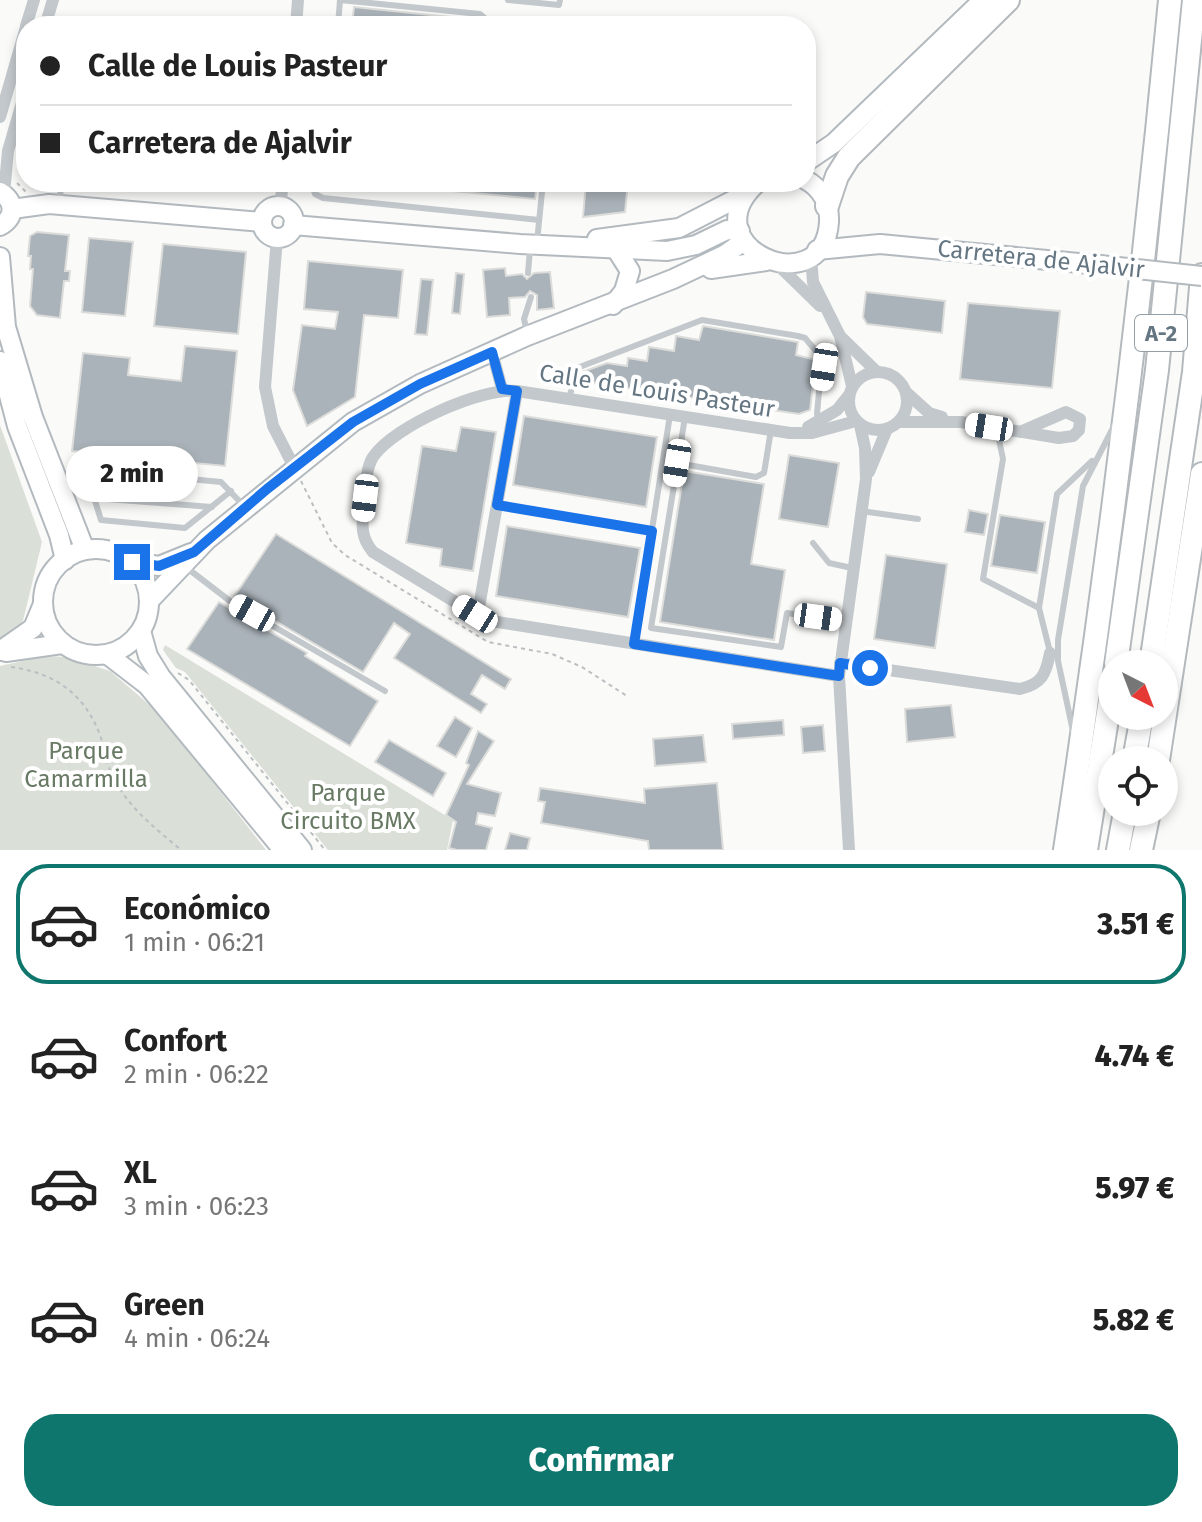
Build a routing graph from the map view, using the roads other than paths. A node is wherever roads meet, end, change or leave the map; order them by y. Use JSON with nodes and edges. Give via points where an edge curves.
{"nodes":[{"id":1,"x":508,"y":0,"type":"edge"},
{"id":2,"x":560,"y":0,"type":"edge"},
{"id":3,"x":983,"y":0,"type":"edge"},
{"id":4,"x":1008,"y":0,"type":"edge"},
{"id":5,"x":1154,"y":0,"type":"edge"},
{"id":6,"x":1170,"y":0,"type":"edge"},
{"id":7,"x":1194,"y":0,"type":"edge"},
{"id":8,"x":339,"y":16,"type":"edge"},
{"id":9,"x":482,"y":16,"type":"edge"},
{"id":10,"x":16,"y":61,"type":"edge"},
{"id":11,"x":1161,"y":100,"type":"junction"},
{"id":12,"x":0,"y":117,"type":"edge"},
{"id":13,"x":16,"y":123,"type":"edge"},
{"id":14,"x":816,"y":155,"type":"edge"},
{"id":15,"x":816,"y":189,"type":"edge"},
{"id":16,"x":61,"y":192,"type":"edge"},
{"id":17,"x":282,"y":192,"type":"edge"},
{"id":18,"x":314,"y":192,"type":"edge"},
{"id":19,"x":542,"y":192,"type":"edge"},
{"id":20,"x":743,"y":192,"type":"edge"},
{"id":21,"x":750,"y":192,"type":"edge"},
{"id":22,"x":15,"y":193,"type":"edge"},
{"id":23,"x":60,"y":205,"type":"junction"},
{"id":24,"x":280,"y":207,"type":"junction"},
{"id":25,"x":828,"y":212,"type":"junction"},
{"id":26,"x":539,"y":220,"type":"junction"},
{"id":27,"x":262,"y":222,"type":"junction"},
{"id":28,"x":293,"y":225,"type":"junction"},
{"id":29,"x":1,"y":231,"type":"edge"},
{"id":30,"x":742,"y":236,"type":"junction"},
{"id":31,"x":277,"y":238,"type":"junction"},
{"id":32,"x":880,"y":244,"type":"junction"},
{"id":33,"x":539,"y":245,"type":"junction"},
{"id":34,"x":616,"y":249,"type":"junction"},
{"id":35,"x":814,"y":253,"type":"junction"},
{"id":36,"x":0,"y":257,"type":"edge"},
{"id":37,"x":771,"y":262,"type":"junction"},
{"id":38,"x":528,"y":273,"type":"dead end"},
{"id":39,"x":1202,"y":276,"type":"edge"},
{"id":40,"x":673,"y":279,"type":"junction"},
{"id":41,"x":531,"y":297,"type":"dead end"},
{"id":42,"x":613,"y":305,"type":"junction"},
{"id":43,"x":1140,"y":305,"type":"junction"},
{"id":44,"x":828,"y":315,"type":"junction"},
{"id":45,"x":527,"y":336,"type":"junction"},
{"id":46,"x":840,"y":336,"type":"junction"},
{"id":47,"x":492,"y":352,"type":"junction"},
{"id":48,"x":0,"y":361,"type":"edge"},
{"id":49,"x":876,"y":371,"type":"junction"},
{"id":50,"x":502,"y":389,"type":"junction"},
{"id":51,"x":850,"y":390,"type":"junction"},
{"id":52,"x":517,"y":391,"type":"junction"},
{"id":53,"x":907,"y":393,"type":"junction"},
{"id":54,"x":569,"y":399,"type":"junction"},
{"id":55,"x":670,"y":415,"type":"junction"},
{"id":56,"x":685,"y":417,"type":"junction"},
{"id":57,"x":820,"y":422,"type":"junction"},
{"id":58,"x":899,"y":422,"type":"junction"},
{"id":59,"x":961,"y":422,"type":"junction"},
{"id":60,"x":858,"y":423,"type":"junction"},
{"id":61,"x":989,"y":427,"type":"junction"},
{"id":62,"x":887,"y":429,"type":"junction"},
{"id":63,"x":771,"y":430,"type":"junction"},
{"id":64,"x":1020,"y":432,"type":"dead end"},
{"id":65,"x":790,"y":433,"type":"junction"},
{"id":66,"x":1097,"y":456,"type":"junction"},
{"id":67,"x":677,"y":463,"type":"junction"},
{"id":68,"x":295,"y":469,"type":"junction"},
{"id":69,"x":86,"y":472,"type":"junction"},
{"id":70,"x":1202,"y":474,"type":"edge"},
{"id":71,"x":866,"y":479,"type":"junction"},
{"id":72,"x":56,"y":481,"type":"junction"},
{"id":73,"x":231,"y":491,"type":"junction"},
{"id":74,"x":94,"y":498,"type":"junction"},
{"id":75,"x":497,"y":505,"type":"junction"},
{"id":76,"x":212,"y":507,"type":"junction"},
{"id":77,"x":245,"y":507,"type":"junction"},
{"id":78,"x":861,"y":511,"type":"junction"},
{"id":79,"x":918,"y":519,"type":"dead end"},
{"id":80,"x":1202,"y":528,"type":"edge"},
{"id":81,"x":652,"y":531,"type":"junction"},
{"id":82,"x":813,"y":543,"type":"dead end"},
{"id":83,"x":85,"y":550,"type":"junction"},
{"id":84,"x":58,"y":559,"type":"junction"},
{"id":85,"x":189,"y":559,"type":"junction"},
{"id":86,"x":132,"y":562,"type":"junction"},
{"id":87,"x":852,"y":568,"type":"junction"},
{"id":88,"x":1185,"y":598,"type":"junction"},
{"id":89,"x":40,"y":600,"type":"junction"},
{"id":90,"x":150,"y":600,"type":"junction"},
{"id":91,"x":1039,"y":608,"type":"junction"},
{"id":92,"x":475,"y":614,"type":"junction"},
{"id":93,"x":844,"y":621,"type":"junction"},
{"id":94,"x":141,"y":631,"type":"junction"},
{"id":95,"x":62,"y":644,"type":"junction"},
{"id":96,"x":634,"y":644,"type":"junction"},
{"id":97,"x":1118,"y":650,"type":"edge"},
{"id":98,"x":1153,"y":650,"type":"edge"},
{"id":99,"x":2,"y":652,"type":"edge"},
{"id":100,"x":108,"y":655,"type":"junction"},
{"id":101,"x":1054,"y":657,"type":"junction"},
{"id":102,"x":840,"y":670,"type":"junction"},
{"id":103,"x":385,"y":691,"type":"dead end"},
{"id":104,"x":1105,"y":730,"type":"edge"},
{"id":105,"x":1160,"y":746,"type":"edge"},
{"id":106,"x":1122,"y":826,"type":"edge"},
{"id":107,"x":1147,"y":826,"type":"edge"},
{"id":108,"x":1150,"y":826,"type":"edge"},
{"id":109,"x":283,"y":850,"type":"edge"},
{"id":110,"x":302,"y":850,"type":"edge"},
{"id":111,"x":849,"y":850,"type":"edge"},
{"id":112,"x":1065,"y":850,"type":"edge"},
{"id":113,"x":1086,"y":850,"type":"edge"},
{"id":114,"x":1118,"y":850,"type":"edge"},
{"id":115,"x":1141,"y":850,"type":"edge"},
{"id":116,"x":1151,"y":850,"type":"edge"}],
"edges":[{"from":1,"to":2,"type":"lane","via":[[559,5]]},
{"from":3,"to":14,"type":"street"},
{"from":4,"to":25,"type":"highway","via":[[849,157],[837,176]]},
{"from":5,"to":11,"type":"highway"},
{"from":6,"to":11,"type":"highway"},
{"from":7,"to":97,"type":"highway","number":"A-2","via":[[1157,370]]},
{"from":8,"to":9,"type":"lane","via":[[340,0]]},
{"from":10,"to":12,"type":"street"},
{"from":11,"to":43,"type":"highway"},
{"from":13,"to":22,"type":"street","via":[[8,151]]},
{"from":15,"to":25,"type":"street"},
{"from":16,"to":23,"type":"lane"},
{"from":17,"to":24,"type":"street"},
{"from":18,"to":26,"type":"lane","via":[[323,198]]},
{"from":19,"to":26,"type":"lane"},
{"from":20,"to":33,"type":"street","via":[[679,228]]},
{"from":21,"to":30,"type":"street","via":[[738,218]]},
{"from":22,"to":23,"type":"street"},
{"from":22,"to":29,"type":"street"},
{"from":23,"to":27,"type":"street"},
{"from":24,"to":27,"type":"street","via":[[268,210]]},
{"from":24,"to":28,"type":"street","via":[[290,213]]},
{"from":25,"to":32,"type":"street","name":"Carretera de Ajalvir","via":[[847,232]]},
{"from":25,"to":35,"type":"street","via":[[824,240]]},
{"from":26,"to":33,"type":"lane"},
{"from":27,"to":31,"type":"street"},
{"from":28,"to":31,"type":"street"},
{"from":28,"to":33,"type":"street"},
{"from":30,"to":34,"type":"street","via":[[727,230],[667,251]]},
{"from":30,"to":37,"type":"street"},
{"from":30,"to":40,"type":"street","via":[[724,255]]},
{"from":31,"to":68,"type":"street","via":[[265,387],[273,426]]},
{"from":32,"to":35,"type":"street","name":"Carretera de Ajalvir"},
{"from":32,"to":39,"type":"street","name":"Carretera de Ajalvir","bridge":true},
{"from":33,"to":34,"type":"street"},
{"from":33,"to":38,"type":"lane"},
{"from":34,"to":42,"type":"street","via":[[630,271]]},
{"from":35,"to":37,"type":"street","name":"Carretera de Ajalvir","via":[[800,261]]},
{"from":35,"to":44,"type":"street","via":[[813,282]]},
{"from":36,"to":72,"type":"street","via":[[6,327]]},
{"from":37,"to":40,"type":"street","via":[[731,264]]},
{"from":37,"to":44,"type":"street"},
{"from":39,"to":98,"type":"highway","number":"A-2","via":[[1194,372]]},
{"from":40,"to":42,"type":"street"},
{"from":41,"to":45,"type":"lane","via":[[524,319]]},
{"from":42,"to":45,"type":"street"},
{"from":43,"to":66,"type":"lane","via":[[1113,430]]},
{"from":43,"to":112,"type":"highway","via":[[1105,593]]},
{"from":44,"to":46,"type":"street"},
{"from":45,"to":47,"type":"street"},
{"from":46,"to":49,"type":"street"},
{"from":46,"to":51,"type":"street"},
{"from":47,"to":50,"type":"street","name":"Calle de Louis Pasteur"},
{"from":47,"to":68,"type":"street","via":[[353,422]]},
{"from":48,"to":84,"type":"street","via":[[17,426],[59,535]]},
{"from":49,"to":51,"type":"street"},
{"from":49,"to":53,"type":"street","via":[[895,377]]},
{"from":50,"to":52,"type":"street","name":"Calle de Louis Pasteur"},
{"from":50,"to":92,"type":"street","name":"Calle de Louis Pasteur","via":[[464,401],[392,438],[371,460],[366,485],[362,524],[373,552]]},
{"from":51,"to":57,"type":"street","name":"Calle de Louis Pasteur"},
{"from":51,"to":60,"type":"street","via":[[851,414]]},
{"from":52,"to":54,"type":"street","name":"Calle de Louis Pasteur"},
{"from":52,"to":75,"type":"street","name":"Calle de Louis Pasteur"},
{"from":53,"to":58,"type":"street"},
{"from":53,"to":59,"type":"street","via":[[929,413]]},
{"from":54,"to":55,"type":"street","name":"Calle de Louis Pasteur"},
{"from":54,"to":57,"type":"lane","via":[[577,368],[702,320],[805,338],[824,367]]},
{"from":55,"to":56,"type":"street","name":"Calle de Louis Pasteur"},
{"from":55,"to":81,"type":"lane"},
{"from":56,"to":63,"type":"street","name":"Calle de Louis Pasteur"},
{"from":56,"to":67,"type":"lane"},
{"from":57,"to":65,"type":"street","name":"Calle de Louis Pasteur"},
{"from":58,"to":59,"type":"street"},
{"from":58,"to":62,"type":"street"},
{"from":59,"to":61,"type":"street"},
{"from":60,"to":62,"type":"street"},
{"from":60,"to":65,"type":"street","name":"Calle de Louis Pasteur"},
{"from":60,"to":71,"type":"street"},
{"from":61,"to":64,"type":"street"},
{"from":61,"to":91,"type":"lane","via":[[1003,459],[983,579]]},
{"from":62,"to":71,"type":"street"},
{"from":63,"to":65,"type":"street","name":"Calle de Louis Pasteur"},
{"from":63,"to":67,"type":"lane","via":[[764,473],[756,477]]},
{"from":66,"to":91,"type":"lane","via":[[1057,494]]},
{"from":66,"to":101,"type":"lane","via":[[1077,509]]},
{"from":67,"to":93,"type":"lane","via":[[651,628],[781,647],[787,613]]},
{"from":68,"to":77,"type":"street"},
{"from":69,"to":72,"type":"lane"},
{"from":69,"to":73,"type":"lane","via":[[221,482]]},
{"from":69,"to":74,"type":"lane"},
{"from":70,"to":88,"type":"highway"},
{"from":71,"to":78,"type":"street"},
{"from":72,"to":83,"type":"street"},
{"from":73,"to":76,"type":"lane"},
{"from":73,"to":77,"type":"lane"},
{"from":74,"to":76,"type":"lane"},
{"from":74,"to":76,"type":"lane","via":[[101,520],[185,528]]},
{"from":75,"to":81,"type":"lane"},
{"from":75,"to":92,"type":"street","name":"Calle de Louis Pasteur"},
{"from":77,"to":85,"type":"street"},
{"from":78,"to":79,"type":"lane"},
{"from":78,"to":87,"type":"street"},
{"from":80,"to":88,"type":"lane"},
{"from":81,"to":96,"type":"lane"},
{"from":82,"to":87,"type":"lane","via":[[829,563]]},
{"from":83,"to":84,"type":"street"},
{"from":83,"to":86,"type":"street","via":[[115,552]]},
{"from":84,"to":89,"type":"street"},
{"from":85,"to":86,"type":"street","via":[[159,566]]},
{"from":85,"to":90,"type":"street"},
{"from":85,"to":103,"type":"lane","via":[[230,601]]},
{"from":86,"to":90,"type":"street","via":[[145,579]]},
{"from":87,"to":93,"type":"street"},
{"from":88,"to":105,"type":"highway"},
{"from":89,"to":95,"type":"street","via":[[48,626]]},
{"from":89,"to":99,"type":"street","via":[[33,628]]},
{"from":90,"to":94,"type":"street"},
{"from":91,"to":101,"type":"lane"},
{"from":92,"to":96,"type":"street","name":"Calle de Louis Pasteur","via":[[495,622]]},
{"from":93,"to":102,"type":"street"},
{"from":94,"to":100,"type":"street"},
{"from":94,"to":110,"type":"street","via":[[161,677]]},
{"from":95,"to":99,"type":"street"},
{"from":95,"to":100,"type":"street","via":[[76,652]]},
{"from":96,"to":102,"type":"street","name":"Calle de Louis Pasteur"},
{"from":100,"to":109,"type":"street","via":[[147,685]]},
{"from":101,"to":102,"type":"street","name":"Calle de Louis Pasteur","via":[[1035,686],[1020,689]]},
{"from":101,"to":112,"type":"lane","via":[[1074,733]]},
{"from":102,"to":111,"type":"street"},
{"from":104,"to":113,"type":"highway"},
{"from":106,"to":114,"type":"highway"},
{"from":107,"to":115,"type":"highway"},
{"from":108,"to":116,"type":"highway"}]}
